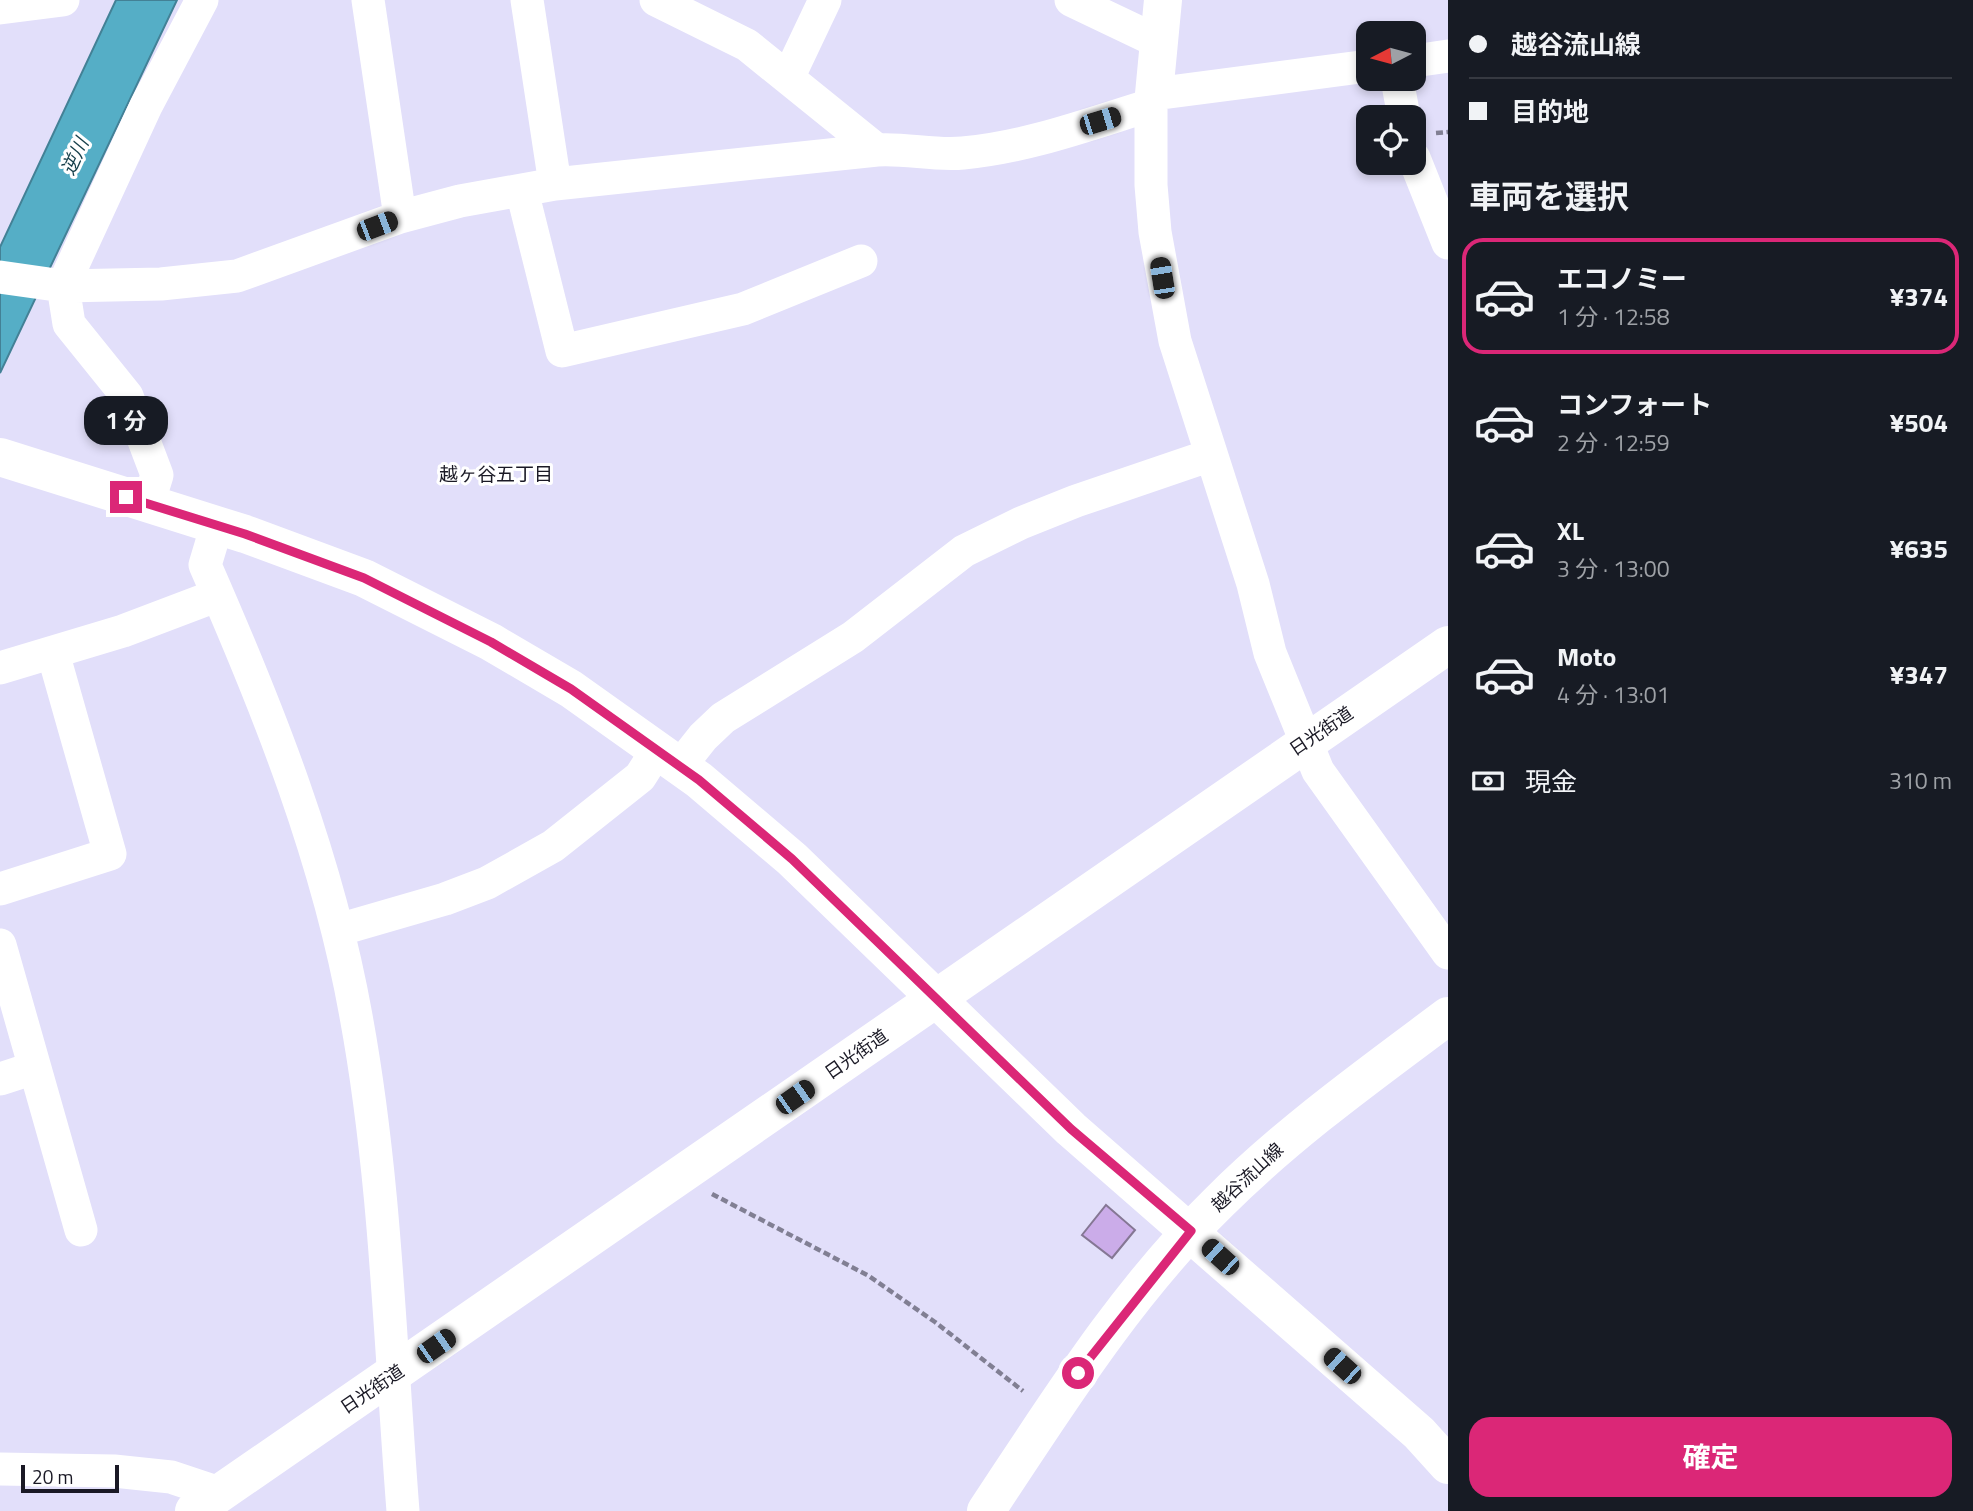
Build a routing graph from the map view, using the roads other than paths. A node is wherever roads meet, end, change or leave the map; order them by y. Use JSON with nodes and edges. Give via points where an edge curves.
{"nodes":[{"id":1,"x":62,"y":0,"type":"edge"},
{"id":2,"x":202,"y":0,"type":"edge"},
{"id":3,"x":369,"y":0,"type":"edge"},
{"id":4,"x":527,"y":0,"type":"edge"},
{"id":5,"x":656,"y":0,"type":"edge"},
{"id":6,"x":825,"y":0,"type":"edge"},
{"id":7,"x":1071,"y":0,"type":"edge"},
{"id":8,"x":1163,"y":0,"type":"edge"},
{"id":9,"x":0,"y":8,"type":"edge"},
{"id":10,"x":1159,"y":42,"type":"junction"},
{"id":11,"x":1448,"y":57,"type":"edge"},
{"id":12,"x":1426,"y":60,"type":"edge"},
{"id":13,"x":1356,"y":68,"type":"edge"},
{"id":14,"x":788,"y":78,"type":"junction"},
{"id":15,"x":1153,"y":99,"type":"junction"},
{"id":16,"x":877,"y":150,"type":"junction"},
{"id":17,"x":1421,"y":175,"type":"edge"},
{"id":18,"x":555,"y":184,"type":"junction"},
{"id":19,"x":522,"y":191,"type":"junction"},
{"id":20,"x":400,"y":216,"type":"junction"},
{"id":21,"x":1448,"y":243,"type":"edge"},
{"id":22,"x":860,"y":261,"type":"dead end"},
{"id":23,"x":0,"y":277,"type":"edge"},
{"id":24,"x":52,"y":284,"type":"junction"},
{"id":25,"x":1211,"y":455,"type":"junction"},
{"id":26,"x":1,"y":459,"type":"edge"},
{"id":27,"x":148,"y":504,"type":"junction"},
{"id":28,"x":217,"y":525,"type":"junction"},
{"id":29,"x":218,"y":595,"type":"junction"},
{"id":30,"x":1448,"y":645,"type":"edge"},
{"id":31,"x":53,"y":653,"type":"junction"},
{"id":32,"x":0,"y":668,"type":"edge"},
{"id":33,"x":1306,"y":741,"type":"junction"},
{"id":34,"x":669,"y":758,"type":"junction"},
{"id":35,"x":0,"y":889,"type":"edge"},
{"id":36,"x":338,"y":930,"type":"junction"},
{"id":37,"x":0,"y":945,"type":"edge"},
{"id":38,"x":1448,"y":953,"type":"edge"},
{"id":39,"x":935,"y":997,"type":"junction"},
{"id":40,"x":1448,"y":1016,"type":"edge"},
{"id":41,"x":34,"y":1068,"type":"junction"},
{"id":42,"x":0,"y":1079,"type":"edge"},
{"id":43,"x":81,"y":1230,"type":"dead end"},
{"id":44,"x":1191,"y":1231,"type":"junction"},
{"id":45,"x":393,"y":1374,"type":"junction"},
{"id":46,"x":1448,"y":1465,"type":"edge"},
{"id":47,"x":0,"y":1469,"type":"edge"},
{"id":48,"x":207,"y":1502,"type":"edge"},
{"id":49,"x":403,"y":1511,"type":"edge"},
{"id":50,"x":986,"y":1511,"type":"edge"}],
"edges":[{"from":1,"to":9,"type":"street"},
{"from":2,"to":24,"type":"street"},
{"from":3,"to":20,"type":"street"},
{"from":4,"to":18,"type":"street"},
{"from":5,"to":14,"type":"street","via":[[747,45]]},
{"from":6,"to":14,"type":"street"},
{"from":7,"to":10,"type":"street"},
{"from":8,"to":10,"type":"main road"},
{"from":10,"to":15,"type":"main road"},
{"from":11,"to":12,"type":"street"},
{"from":13,"to":15,"type":"street"},
{"from":14,"to":16,"type":"street"},
{"from":15,"to":16,"type":"street","via":[[1012,147],[959,154]]},
{"from":15,"to":25,"type":"street","via":[[1151,185],[1162,278],[1175,341]]},
{"from":16,"to":18,"type":"street"},
{"from":17,"to":21,"type":"street"},
{"from":18,"to":19,"type":"street"},
{"from":19,"to":20,"type":"street"},
{"from":19,"to":22,"type":"street","via":[[562,351],[743,309]]},
{"from":20,"to":24,"type":"street","via":[[237,276],[161,284]]},
{"from":23,"to":24,"type":"street"},
{"from":24,"to":27,"type":"street","via":[[69,324],[127,396],[157,475]]},
{"from":25,"to":33,"type":"street","via":[[1270,653]]},
{"from":25,"to":34,"type":"street","via":[[1076,501],[964,551],[853,637],[723,718]]},
{"from":26,"to":27,"type":"main road"},
{"from":27,"to":28,"type":"main road"},
{"from":28,"to":29,"type":"street","via":[[205,565]]},
{"from":28,"to":34,"type":"main road","via":[[364,578],[430,610],[571,689]]},
{"from":29,"to":31,"type":"street"},
{"from":29,"to":36,"type":"street","via":[[303,806]]},
{"from":30,"to":33,"type":"main road","name":"日光街道"},
{"from":31,"to":32,"type":"street"},
{"from":31,"to":35,"type":"street","via":[[110,854]]},
{"from":33,"to":38,"type":"street","via":[[1318,771]]},
{"from":33,"to":39,"type":"main road","name":"日光街道"},
{"from":34,"to":36,"type":"street","via":[[553,846],[487,883]]},
{"from":34,"to":39,"type":"main road","via":[[792,859]]},
{"from":36,"to":45,"type":"street","via":[[356,1016],[374,1149]]},
{"from":37,"to":41,"type":"street"},
{"from":39,"to":44,"type":"main road","via":[[1071,1129]]},
{"from":39,"to":45,"type":"main road","name":"日光街道"},
{"from":40,"to":44,"type":"main road","name":"越谷流山線","via":[[1284,1142]]},
{"from":41,"to":42,"type":"street"},
{"from":41,"to":43,"type":"street"},
{"from":44,"to":46,"type":"main road","via":[[1419,1433]]},
{"from":44,"to":50,"type":"main road","name":"越谷流山線","via":[[1092,1353]]},
{"from":45,"to":48,"type":"main road","name":"日光街道"},
{"from":45,"to":49,"type":"street"},
{"from":47,"to":48,"type":"street","via":[[171,1477]]}]}
